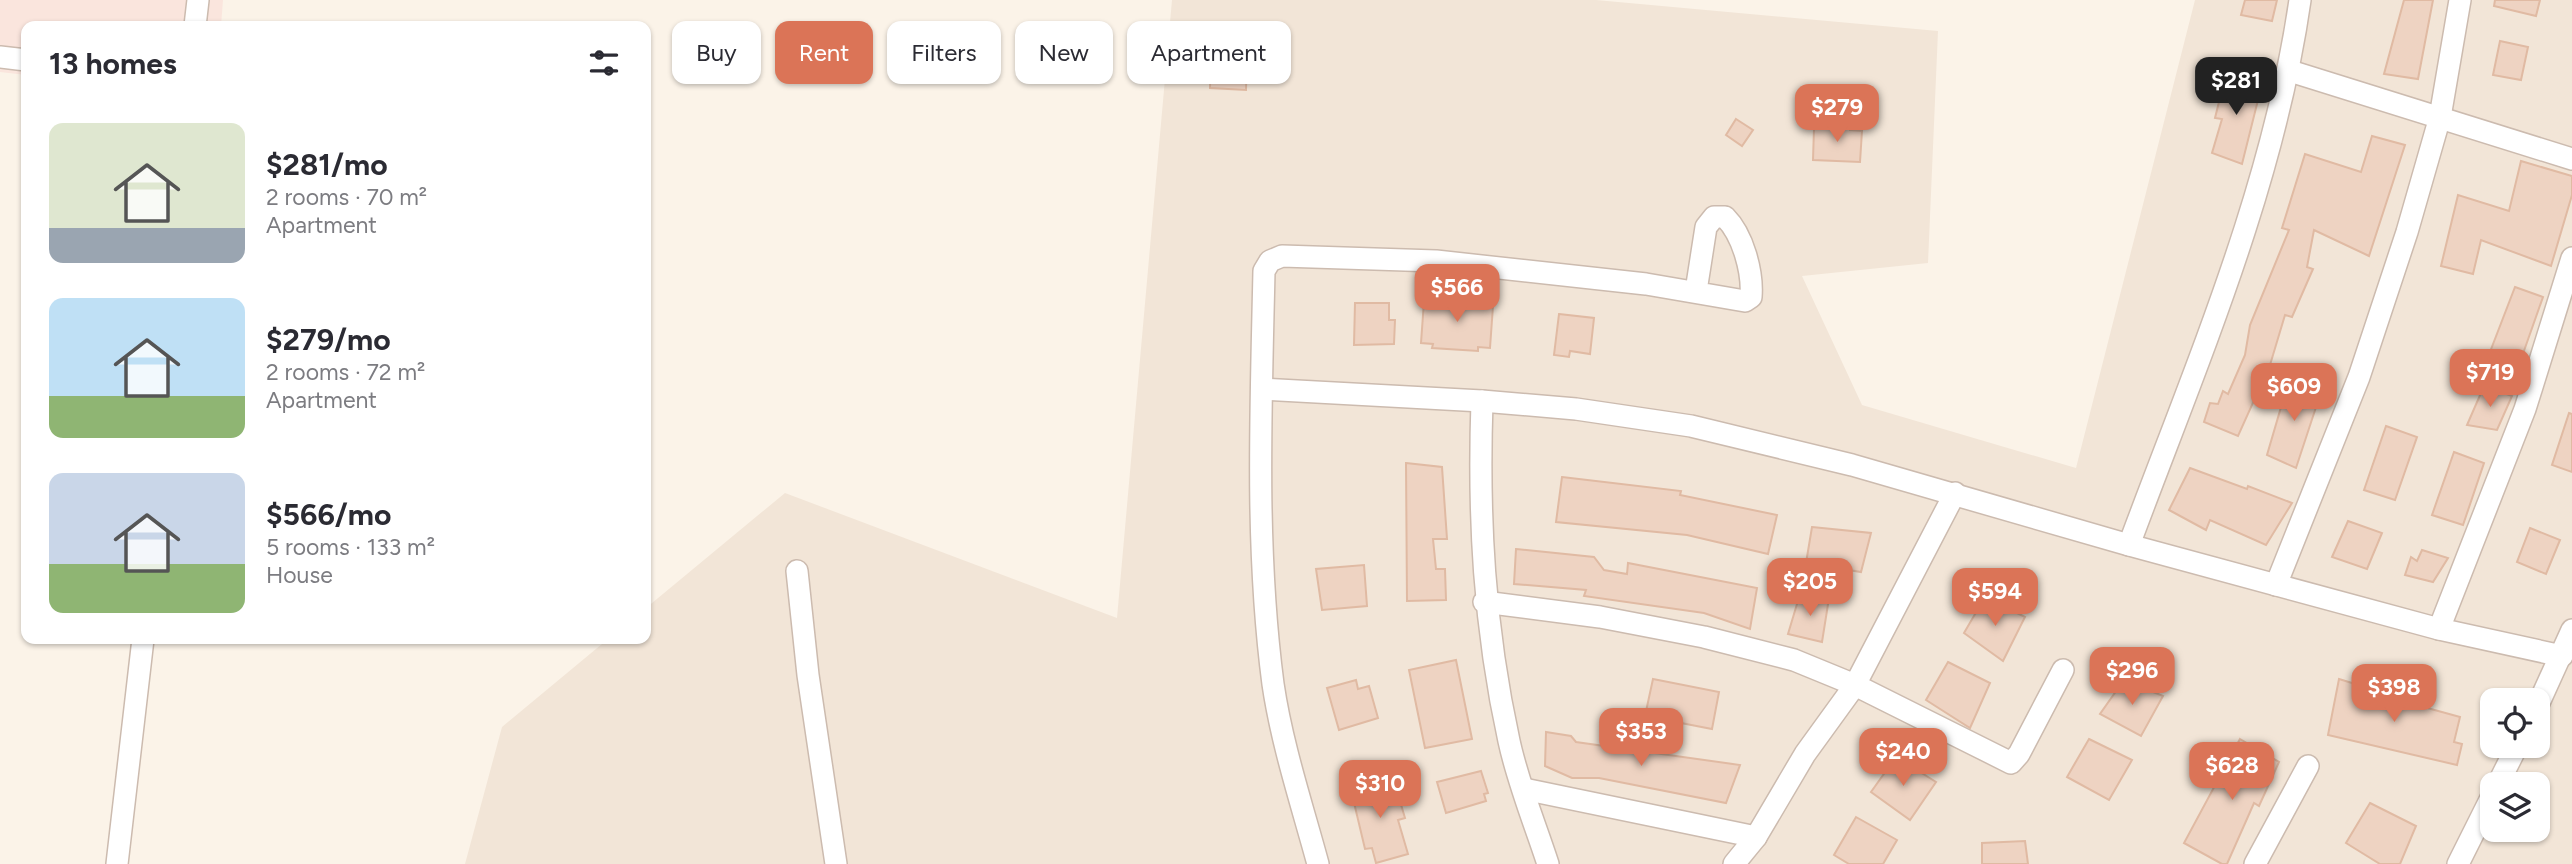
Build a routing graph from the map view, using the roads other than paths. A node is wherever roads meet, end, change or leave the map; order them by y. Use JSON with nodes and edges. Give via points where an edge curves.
{"nodes":[{"id":1,"x":198,"y":0,"type":"edge"},
{"id":2,"x":2300,"y":0,"type":"edge"},
{"id":3,"x":2460,"y":0,"type":"edge"},
{"id":4,"x":196,"y":21,"type":"edge"},
{"id":5,"x":0,"y":57,"type":"edge"},
{"id":6,"x":21,"y":59,"type":"edge"},
{"id":7,"x":2290,"y":71,"type":"junction"},
{"id":8,"x":2440,"y":117,"type":"junction"},
{"id":9,"x":2572,"y":159,"type":"edge"},
{"id":10,"x":2572,"y":258,"type":"edge"},
{"id":11,"x":1696,"y":291,"type":"dead end"},
{"id":12,"x":1262,"y":389,"type":"junction"},
{"id":13,"x":1482,"y":401,"type":"junction"},
{"id":14,"x":1955,"y":493,"type":"junction"},
{"id":15,"x":2129,"y":545,"type":"junction"},
{"id":16,"x":797,"y":571,"type":"dead end"},
{"id":17,"x":2276,"y":585,"type":"junction"},
{"id":18,"x":1484,"y":602,"type":"junction"},
{"id":19,"x":2439,"y":629,"type":"junction"},
{"id":20,"x":2572,"y":631,"type":"edge"},
{"id":21,"x":142,"y":644,"type":"edge"},
{"id":22,"x":2562,"y":656,"type":"junction"},
{"id":23,"x":2063,"y":670,"type":"dead end"},
{"id":24,"x":1855,"y":685,"type":"junction"},
{"id":25,"x":2546,"y":688,"type":"edge"},
{"id":26,"x":2308,"y":766,"type":"dead end"},
{"id":27,"x":1524,"y":789,"type":"junction"},
{"id":28,"x":2480,"y":820,"type":"edge"},
{"id":29,"x":1756,"y":837,"type":"junction"},
{"id":30,"x":117,"y":864,"type":"edge"},
{"id":31,"x":836,"y":864,"type":"edge"},
{"id":32,"x":1318,"y":864,"type":"edge"},
{"id":33,"x":1548,"y":864,"type":"edge"},
{"id":34,"x":1734,"y":864,"type":"edge"},
{"id":35,"x":2255,"y":864,"type":"edge"},
{"id":36,"x":2458,"y":864,"type":"edge"}],
"edges":[{"from":1,"to":4,"type":"street"},
{"from":2,"to":7,"type":"street"},
{"from":3,"to":8,"type":"street"},
{"from":5,"to":6,"type":"street"},
{"from":7,"to":8,"type":"street"},
{"from":7,"to":15,"type":"street","via":[[2249,216]]},
{"from":8,"to":9,"type":"street"},
{"from":8,"to":17,"type":"street","via":[[2359,377]]},
{"from":10,"to":19,"type":"street","via":[[2525,409]]},
{"from":11,"to":12,"type":"street","via":[[1436,261],[1282,256],[1270,261],[1264,271]]},
{"from":12,"to":13,"type":"street"},
{"from":12,"to":32,"type":"street","via":[[1263,592],[1274,686],[1284,743]]},
{"from":13,"to":14,"type":"street","via":[[1691,426]]},
{"from":13,"to":18,"type":"street","via":[[1479,469]]},
{"from":14,"to":15,"type":"street"},
{"from":14,"to":24,"type":"street"},
{"from":15,"to":17,"type":"street"},
{"from":16,"to":31,"type":"street"},
{"from":17,"to":19,"type":"street"},
{"from":18,"to":24,"type":"street","via":[[1704,637],[1794,660]]},
{"from":18,"to":27,"type":"street","via":[[1510,744]]},
{"from":19,"to":22,"type":"street"},
{"from":20,"to":22,"type":"street"},
{"from":21,"to":30,"type":"street"},
{"from":22,"to":25,"type":"street"},
{"from":23,"to":24,"type":"street","via":[[2011,763]]},
{"from":24,"to":29,"type":"street","via":[[1805,754]]},
{"from":26,"to":35,"type":"street"},
{"from":27,"to":29,"type":"street"},
{"from":27,"to":33,"type":"street"},
{"from":28,"to":36,"type":"street"},
{"from":29,"to":34,"type":"street"}]}
